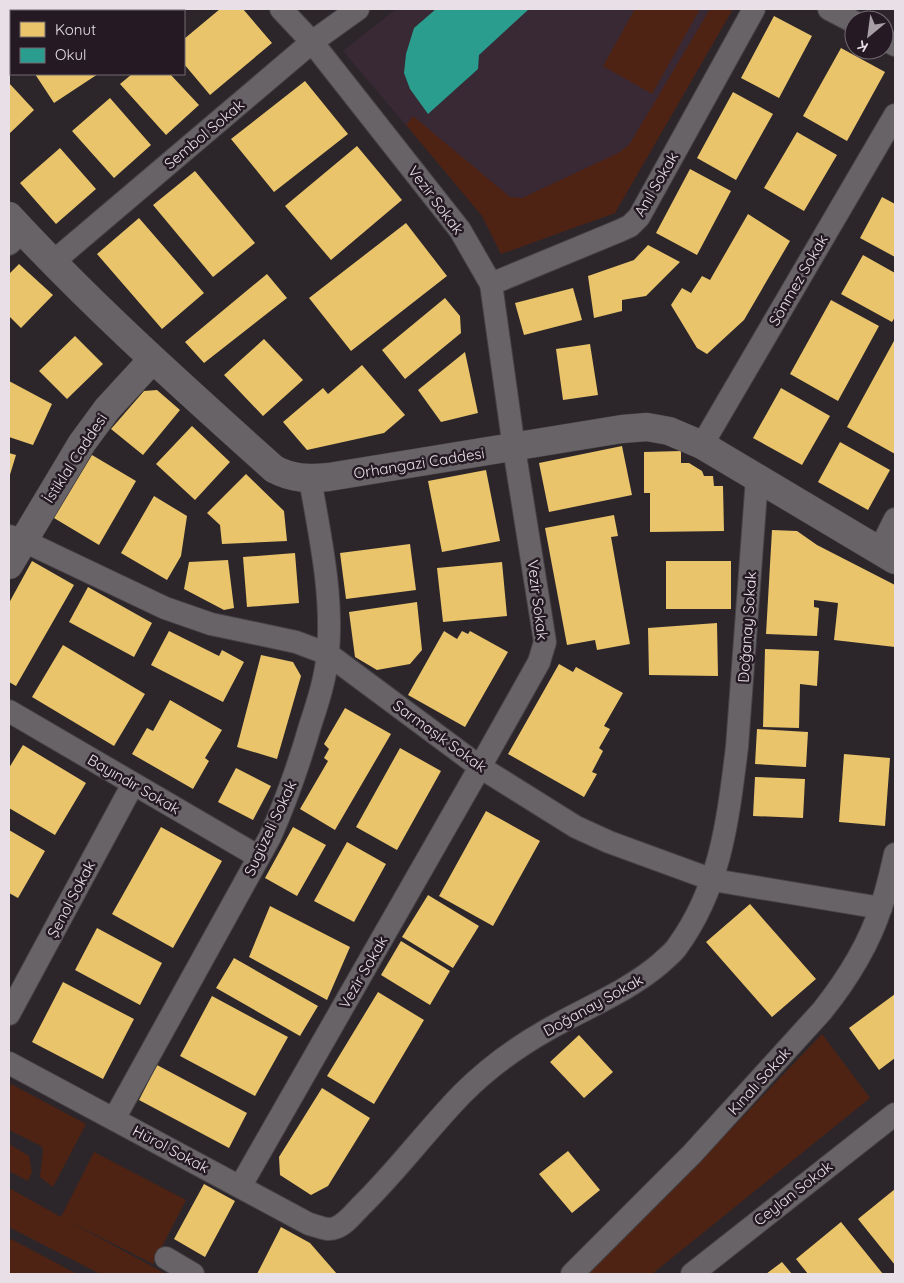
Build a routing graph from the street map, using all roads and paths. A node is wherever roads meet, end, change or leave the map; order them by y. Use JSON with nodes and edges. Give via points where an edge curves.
{"nodes":[{"id":1,"x":281,"y":9,"type":"edge"},
{"id":2,"x":358,"y":9,"type":"edge"},
{"id":3,"x":754,"y":9,"type":"edge"},
{"id":4,"x":829,"y":9,"type":"edge"},
{"id":5,"x":844,"y":17,"type":"edge"},
{"id":6,"x":312,"y":42,"type":"junction"},
{"id":7,"x":895,"y":114,"type":"edge"},
{"id":8,"x":13,"y":230,"type":"edge"},
{"id":9,"x":53,"y":262,"type":"junction"},
{"id":10,"x":491,"y":284,"type":"junction"},
{"id":11,"x":152,"y":360,"type":"junction"},
{"id":12,"x":702,"y":445,"type":"junction"},
{"id":13,"x":514,"y":448,"type":"junction"},
{"id":14,"x":758,"y":478,"type":"junction"},
{"id":15,"x":310,"y":479,"type":"junction"},
{"id":16,"x":895,"y":520,"type":"edge"},
{"id":17,"x":16,"y":538,"type":"edge"},
{"id":18,"x":887,"y":556,"type":"edge"},
{"id":19,"x":9,"y":565,"type":"edge"},
{"id":20,"x":328,"y":654,"type":"junction"},
{"id":21,"x":9,"y":711,"type":"edge"},
{"id":22,"x":480,"y":768,"type":"junction"},
{"id":23,"x":134,"y":784,"type":"junction"},
{"id":24,"x":895,"y":854,"type":"edge"},
{"id":25,"x":260,"y":857,"type":"junction"},
{"id":26,"x":713,"y":880,"type":"junction"},
{"id":27,"x":881,"y":908,"type":"junction"},
{"id":28,"x":9,"y":1014,"type":"edge"},
{"id":29,"x":9,"y":1063,"type":"edge"},
{"id":30,"x":895,"y":1114,"type":"edge"},
{"id":31,"x":114,"y":1119,"type":"junction"},
{"id":32,"x":240,"y":1186,"type":"junction"},
{"id":33,"x":335,"y":1228,"type":"joint"},
{"id":34,"x":166,"y":1258,"type":"dead end"},
{"id":35,"x":193,"y":1274,"type":"edge"},
{"id":36,"x":572,"y":1274,"type":"edge"},
{"id":37,"x":692,"y":1274,"type":"edge"}],
"edges":[{"from":1,"to":6,"type":"street","name":"Vezir Sokak"},
{"from":2,"to":6,"type":"street","name":"Sembol Sokak"},
{"from":3,"to":10,"type":"street","name":"Anıl Sokak","via":[[639,217],[619,231]]},
{"from":4,"to":5,"type":"street"},
{"from":6,"to":9,"type":"street","name":"Sembol Sokak"},
{"from":6,"to":10,"type":"street","name":"Vezir Sokak","via":[[460,230]]},
{"from":7,"to":12,"type":"street","name":"Sönmez Sokak"},
{"from":8,"to":9,"type":"street","name":"Orhangazi Caddesi"},
{"from":9,"to":11,"type":"street","name":"Orhangazi Caddesi"},
{"from":10,"to":13,"type":"street","name":"Vezir Sokak"},
{"from":11,"to":15,"type":"street","name":"Orhangazi Caddesi","via":[[274,469],[287,476]]},
{"from":11,"to":17,"type":"street","name":"İstiklal Caddesi","via":[[107,409]]},
{"from":12,"to":13,"type":"street","name":"Orhangazi Caddesi","via":[[669,431],[647,427]]},
{"from":12,"to":14,"type":"street","name":"Orhangazi Caddesi"},
{"from":13,"to":15,"type":"street","name":"Orhangazi Caddesi"},
{"from":13,"to":22,"type":"street","name":"Vezir Sokak","via":[[545,642],[539,662]]},
{"from":14,"to":18,"type":"street","name":"Orhangazi Caddesi"},
{"from":14,"to":26,"type":"street","name":"Doğanay Sokak","via":[[738,747],[722,846]]},
{"from":15,"to":20,"type":"street","name":"Sugüzeli Sokak","via":[[326,577]]},
{"from":16,"to":18,"type":"street"},
{"from":17,"to":19,"type":"street","name":"İstiklal Caddesi"},
{"from":17,"to":20,"type":"street","name":"Sarmaşık Sokak","via":[[188,617],[296,642]]},
{"from":20,"to":22,"type":"street","name":"Sarmaşık Sokak"},
{"from":20,"to":25,"type":"street","name":"Sugüzeli Sokak","via":[[317,705],[298,766]]},
{"from":21,"to":23,"type":"street","name":"Bayındır Sokak"},
{"from":22,"to":26,"type":"street","name":"Sarmaşık Sokak","via":[[576,827]]},
{"from":22,"to":32,"type":"street","name":"Vezir Sokak"},
{"from":23,"to":25,"type":"street","name":"Bayındır Sokak"},
{"from":23,"to":28,"type":"street","name":"Şenol Sokak"},
{"from":24,"to":27,"type":"street","name":"Kınalı Sokak"},
{"from":25,"to":31,"type":"street","name":"Sugüzeli Sokak"},
{"from":26,"to":27,"type":"street","name":"Sarmaşık Sokak"},
{"from":26,"to":33,"type":"street","name":"Doğanay Sokak","via":[[693,925],[676,950],[650,973],[546,1030],[483,1074],[390,1177]]},
{"from":27,"to":36,"type":"street","name":"Kınalı Sokak","via":[[853,965],[822,1012],[692,1154]]},
{"from":29,"to":31,"type":"street","name":"Hürol Sokak"},
{"from":30,"to":37,"type":"street","name":"Ceylan Sokak"},
{"from":31,"to":32,"type":"street","name":"Hürol Sokak"},
{"from":32,"to":33,"type":"street","name":"Hürol Sokak","via":[[309,1224]]},
{"from":34,"to":35,"type":"street"}]}
